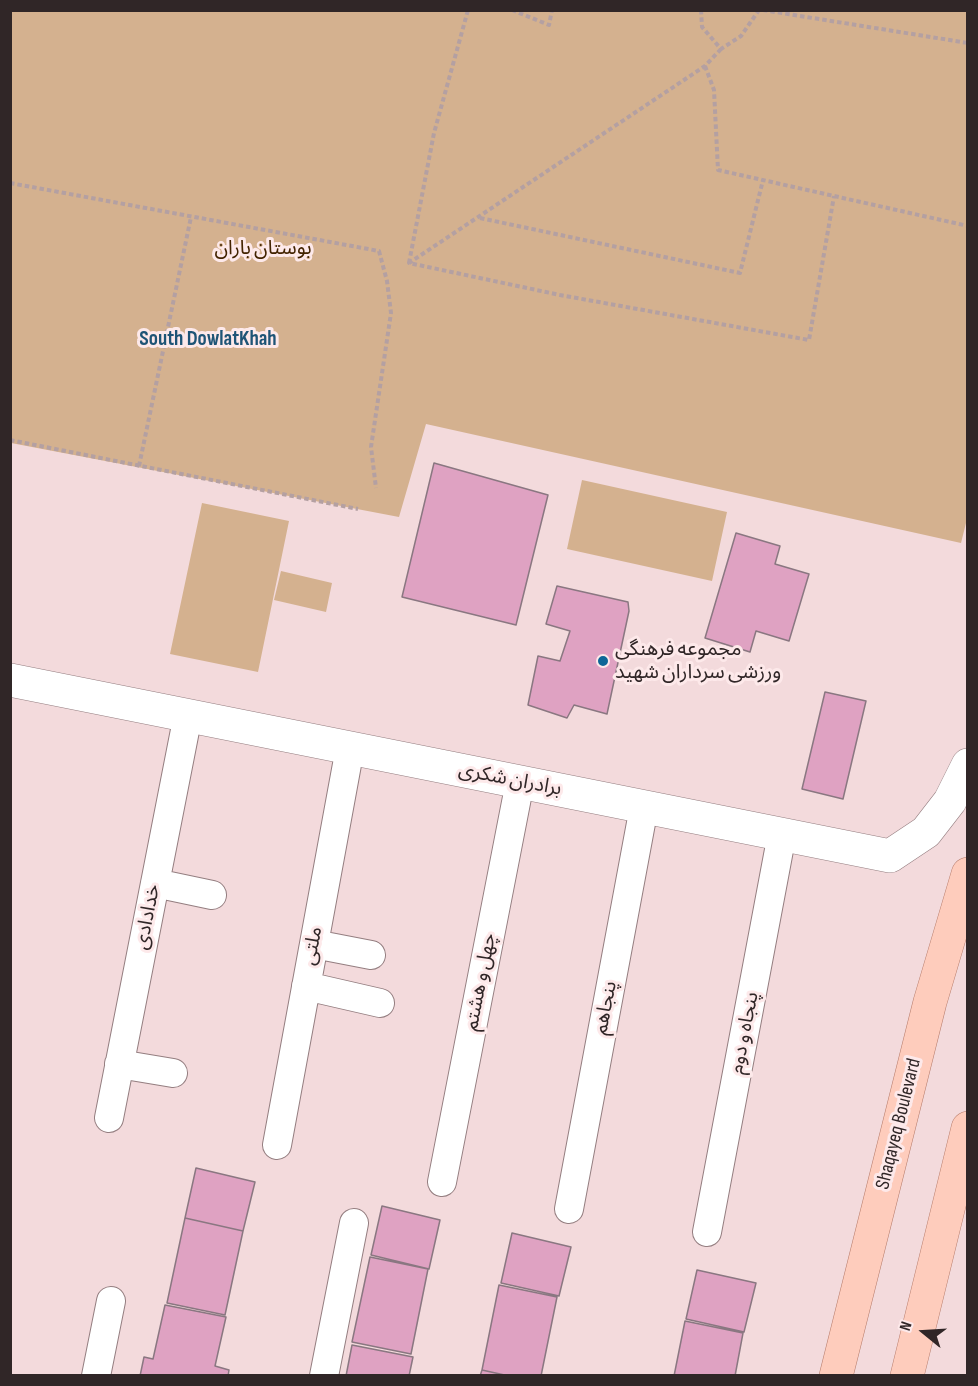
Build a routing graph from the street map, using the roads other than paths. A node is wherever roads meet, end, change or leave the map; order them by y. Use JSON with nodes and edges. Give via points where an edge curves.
{"nodes":[{"id":1,"x":10,"y":680,"type":"edge"},
{"id":2,"x":188,"y":715,"type":"junction"},
{"id":3,"x":350,"y":748,"type":"junction"},
{"id":4,"x":968,"y":765,"type":"edge"},
{"id":5,"x":520,"y":782,"type":"junction"},
{"id":6,"x":644,"y":807,"type":"junction"},
{"id":7,"x":782,"y":834,"type":"junction"},
{"id":8,"x":968,"y":874,"type":"edge"},
{"id":9,"x":155,"y":883,"type":"junction"},
{"id":10,"x":212,"y":895,"type":"dead end"},
{"id":11,"x":314,"y":944,"type":"junction"},
{"id":12,"x":371,"y":955,"type":"dead end"},
{"id":13,"x":306,"y":986,"type":"junction"},
{"id":14,"x":380,"y":1003,"type":"dead end"},
{"id":15,"x":119,"y":1064,"type":"junction"},
{"id":16,"x":173,"y":1073,"type":"dead end"},
{"id":17,"x":109,"y":1118,"type":"dead end"},
{"id":18,"x":968,"y":1128,"type":"edge"},
{"id":19,"x":277,"y":1145,"type":"dead end"},
{"id":20,"x":442,"y":1182,"type":"dead end"},
{"id":21,"x":569,"y":1209,"type":"dead end"},
{"id":22,"x":354,"y":1223,"type":"dead end"},
{"id":23,"x":707,"y":1232,"type":"dead end"},
{"id":24,"x":111,"y":1301,"type":"dead end"},
{"id":25,"x":96,"y":1376,"type":"edge"},
{"id":26,"x":324,"y":1376,"type":"edge"},
{"id":27,"x":836,"y":1376,"type":"edge"},
{"id":28,"x":907,"y":1376,"type":"edge"}],
"edges":[{"from":1,"to":2,"type":"street","name":"برادران شکری"},
{"from":2,"to":3,"type":"street","name":"برادران شکری"},
{"from":2,"to":9,"type":"street","name":"خدادادی"},
{"from":3,"to":5,"type":"street","name":"برادران شکری"},
{"from":3,"to":11,"type":"street","name":"ملتی"},
{"from":4,"to":7,"type":"street","name":"برادران شکری","via":[[950,801],[926,832],[890,856]]},
{"from":5,"to":6,"type":"street","name":"برادران شکری"},
{"from":5,"to":20,"type":"street","name":"چهل و هشتم"},
{"from":6,"to":7,"type":"street","name":"برادران شکری"},
{"from":6,"to":21,"type":"street","name":"پنجاهم"},
{"from":7,"to":23,"type":"street","name":"پنجاه و دوم"},
{"from":8,"to":27,"type":"main road","name":"Shaqayeq Boulevard","via":[[930,1002]]},
{"from":9,"to":10,"type":"street"},
{"from":9,"to":15,"type":"street","name":"خدادادی"},
{"from":11,"to":12,"type":"street"},
{"from":11,"to":13,"type":"street","name":"ملتی"},
{"from":13,"to":14,"type":"street"},
{"from":13,"to":19,"type":"street","name":"ملتی"},
{"from":15,"to":16,"type":"street"},
{"from":15,"to":17,"type":"street","name":"خدادادی"},
{"from":18,"to":28,"type":"main road"},
{"from":22,"to":26,"type":"street"},
{"from":24,"to":25,"type":"street"}]}
